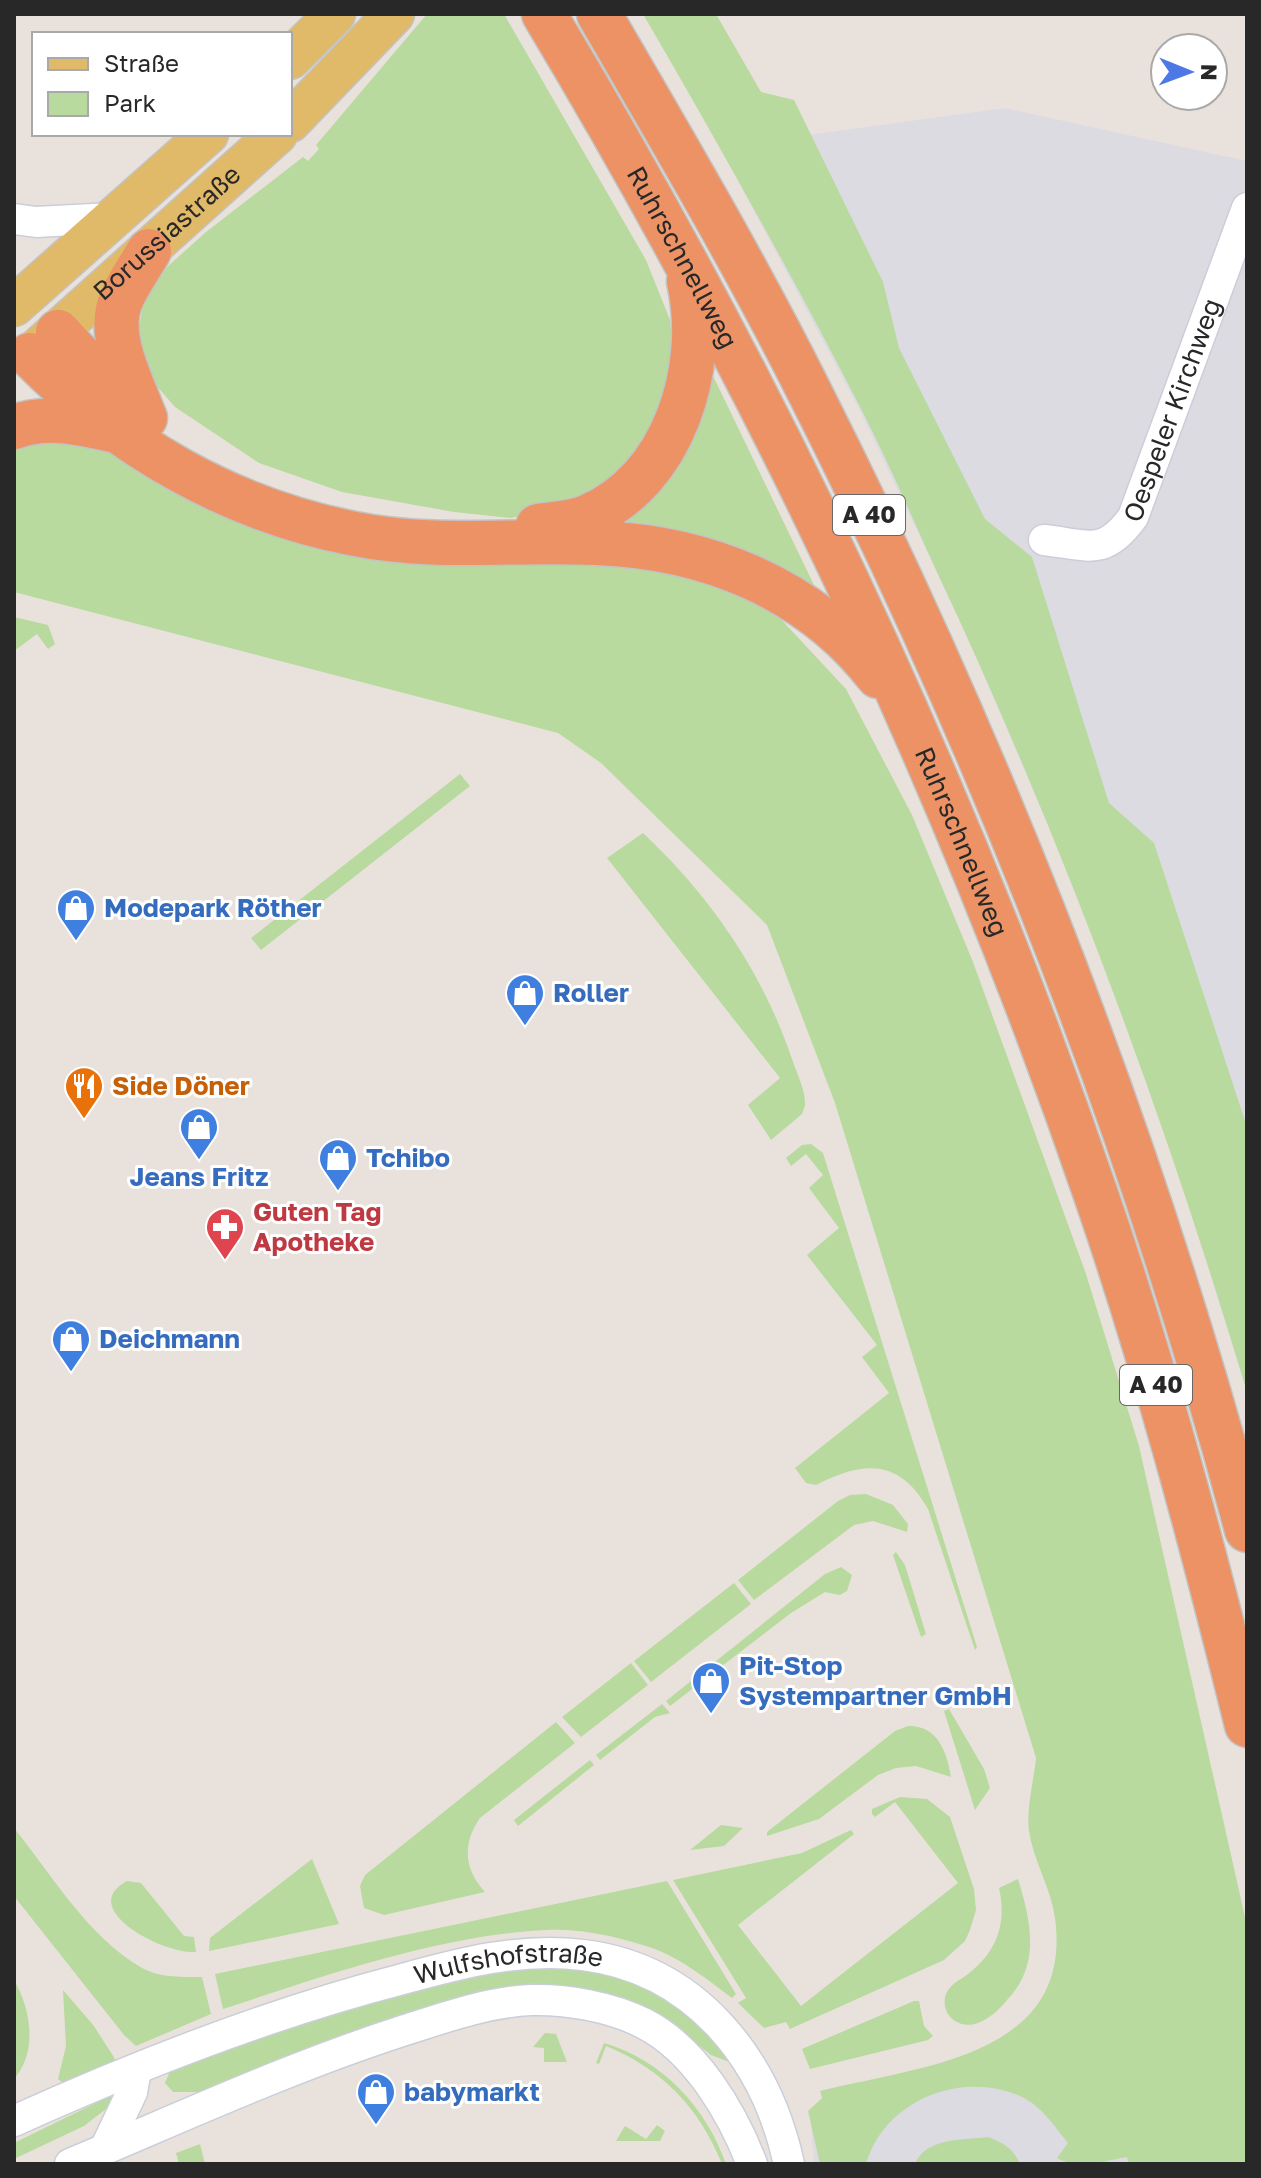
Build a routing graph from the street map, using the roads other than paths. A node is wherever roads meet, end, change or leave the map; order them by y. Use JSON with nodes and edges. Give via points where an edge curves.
{"nodes":[{"id":1,"x":335,"y":14,"type":"edge"},
{"id":2,"x":394,"y":14,"type":"edge"},
{"id":3,"x":544,"y":14,"type":"edge"},
{"id":4,"x":599,"y":14,"type":"edge"},
{"id":5,"x":292,"y":57,"type":"edge"},
{"id":6,"x":292,"y":120,"type":"edge"},
{"id":7,"x":206,"y":136,"type":"edge"},
{"id":8,"x":275,"y":136,"type":"edge"},
{"id":9,"x":1247,"y":208,"type":"edge"},
{"id":10,"x":112,"y":218,"type":"junction"},
{"id":11,"x":14,"y":219,"type":"edge"},
{"id":12,"x":666,"y":223,"type":"junction"},
{"id":13,"x":149,"y":251,"type":"junction"},
{"id":14,"x":19,"y":289,"type":"edge"},
{"id":15,"x":29,"y":348,"type":"edge"},
{"id":16,"x":128,"y":424,"type":"junction"},
{"id":17,"x":14,"y":427,"type":"edge"},
{"id":18,"x":1044,"y":540,"type":"dead end"},
{"id":19,"x":926,"y":755,"type":"junction"},
{"id":20,"x":1247,"y":1530,"type":"edge"},
{"id":21,"x":1247,"y":1725,"type":"edge"},
{"id":22,"x":136,"y":2070,"type":"junction"},
{"id":23,"x":14,"y":2121,"type":"edge"},
{"id":24,"x":105,"y":2149,"type":"junction"},
{"id":25,"x":70,"y":2164,"type":"edge"},
{"id":26,"x":752,"y":2164,"type":"edge"},
{"id":27,"x":789,"y":2164,"type":"edge"}],
"edges":[{"from":1,"to":5,"type":"main road"},
{"from":2,"to":6,"type":"main road"},
{"from":3,"to":12,"type":"highway","name":"Ruhrschnellweg","number":"A 40"},
{"from":4,"to":20,"type":"highway","name":"Ruhrschnellweg","number":"A 40","via":[[808,389],[976,747],[1134,1158]]},
{"from":7,"to":10,"type":"main road","name":"Borussiastraße"},
{"from":8,"to":13,"type":"main road","name":"Borussiastraße"},
{"from":9,"to":18,"type":"street","name":"Oespeler Kirchweg","via":[[1133,517],[1118,539],[1099,546]]},
{"from":10,"to":11,"type":"street"},
{"from":10,"to":14,"type":"main road","name":"Borussiastraße"},
{"from":12,"to":16,"type":"highway","via":[[695,311],[688,384],[661,454],[617,499],[586,517],[494,529],[359,515],[265,487]]},
{"from":12,"to":19,"type":"highway","name":"Ruhrschnellweg","number":"A 40","via":[[814,510]]},
{"from":13,"to":15,"type":"main road","name":"Borussiastraße"},
{"from":13,"to":16,"type":"highway","via":[[121,300],[117,320]]},
{"from":14,"to":15,"type":"main road","name":"Borussiastraße"},
{"from":15,"to":16,"type":"highway"},
{"from":16,"to":17,"type":"highway","via":[[30,421]]},
{"from":16,"to":19,"type":"highway","via":[[218,491],[260,509],[356,535],[447,544],[629,545],[736,569],[797,601],[855,649],[897,702]]},
{"from":19,"to":21,"type":"highway","name":"Ruhrschnellweg","number":"A 40","via":[[1013,967],[1097,1199],[1177,1455]]},
{"from":22,"to":23,"type":"street","name":"Wulfshofstraße"},
{"from":22,"to":24,"type":"street","via":[[132,2092]]},
{"from":22,"to":27,"type":"street","name":"Wulfshofstraße","via":[[276,2017],[420,1974],[501,1955],[585,1955],[656,1977],[706,2011],[746,2054],[765,2088]]},
{"from":24,"to":25,"type":"street","name":"Wulfshofstraße"},
{"from":24,"to":26,"type":"street","name":"Wulfshofstraße","via":[[320,2058],[450,2016],[532,2000],[587,2005],[641,2022],[667,2038],[728,2112]]}]}
